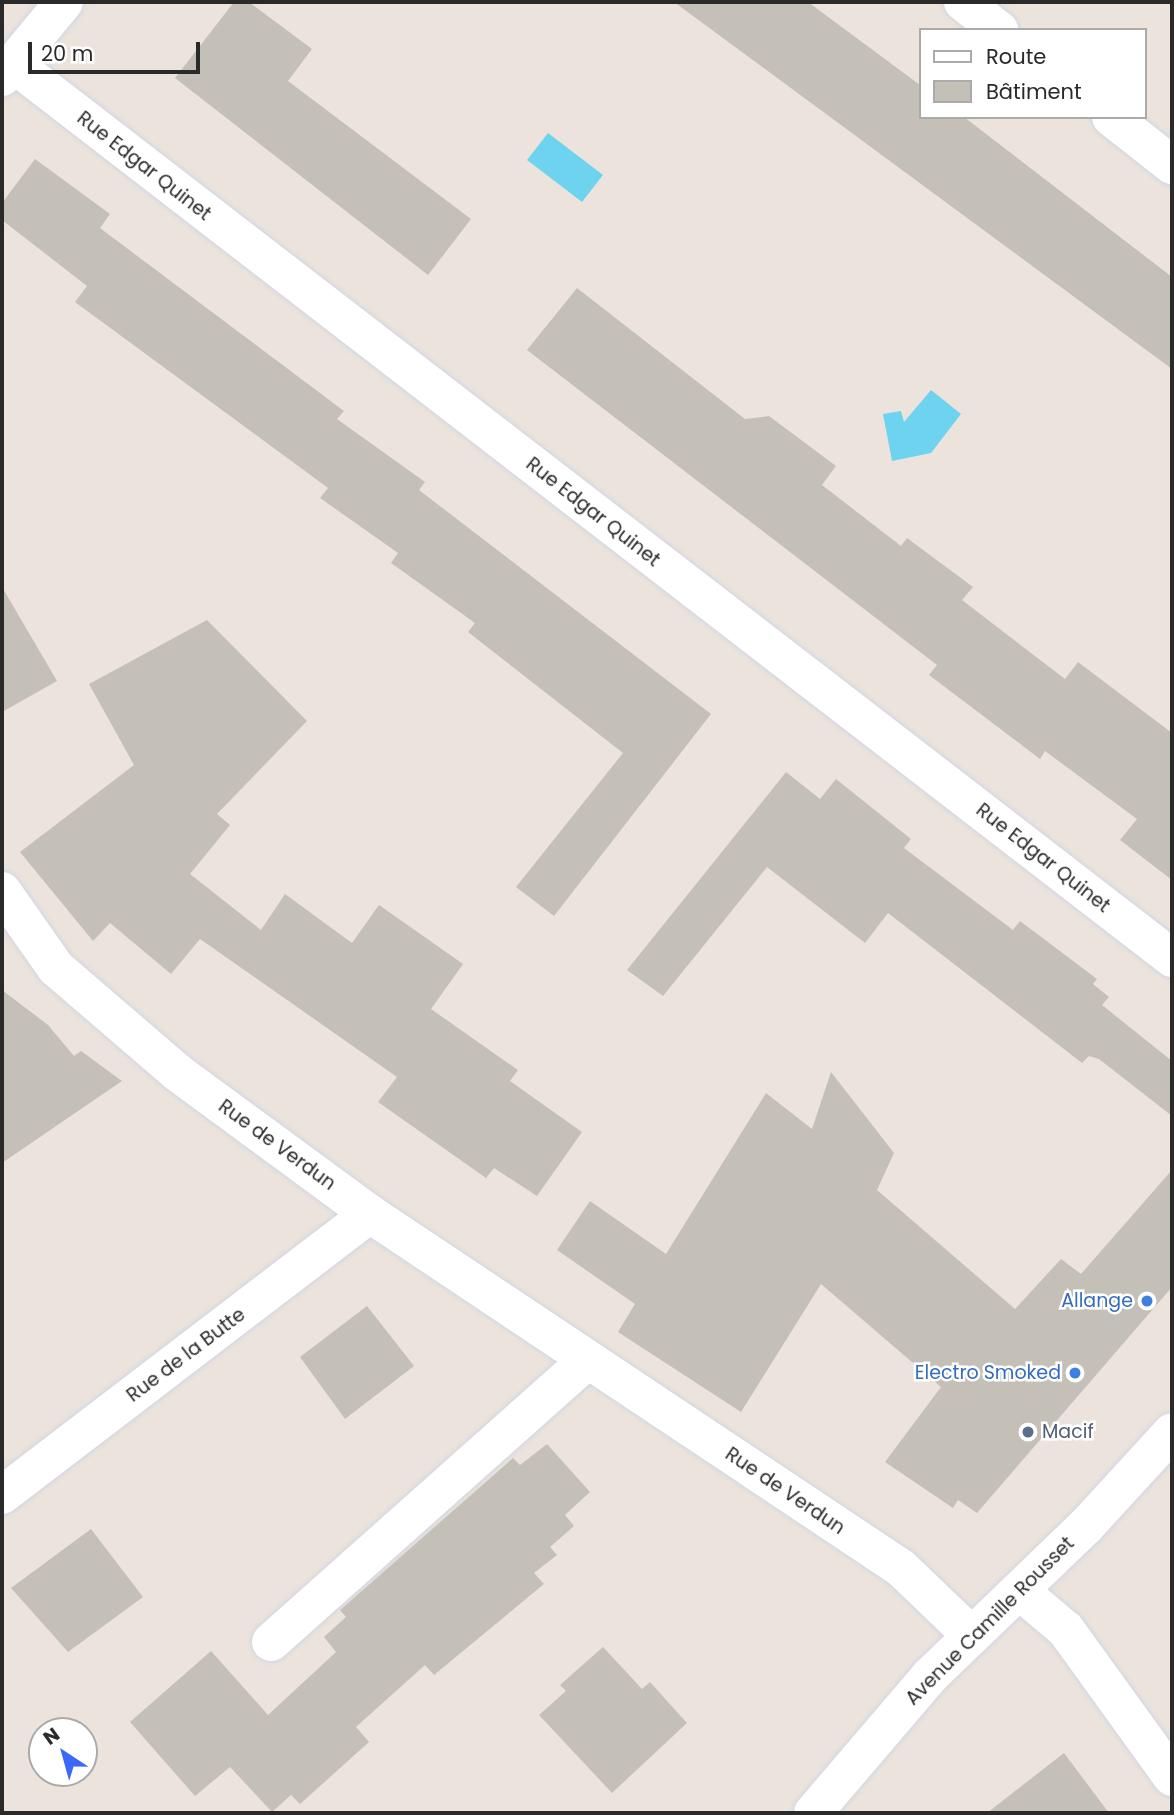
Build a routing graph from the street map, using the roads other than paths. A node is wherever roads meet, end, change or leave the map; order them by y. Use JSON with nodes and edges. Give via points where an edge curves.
{"nodes":[{"id":1,"x":64,"y":2,"type":"edge"},
{"id":2,"x":963,"y":2,"type":"edge"},
{"id":3,"x":996,"y":28,"type":"edge"},
{"id":4,"x":8,"y":71,"type":"edge"},
{"id":5,"x":1114,"y":119,"type":"edge"},
{"id":6,"x":1172,"y":165,"type":"edge"},
{"id":7,"x":2,"y":891,"type":"edge"},
{"id":8,"x":1172,"y":958,"type":"edge"},
{"id":9,"x":370,"y":1214,"type":"junction"},
{"id":10,"x":587,"y":1360,"type":"junction"},
{"id":11,"x":1172,"y":1432,"type":"edge"},
{"id":12,"x":2,"y":1495,"type":"edge"},
{"id":13,"x":1020,"y":1591,"type":"junction"},
{"id":14,"x":972,"y":1636,"type":"junction"},
{"id":15,"x":271,"y":1642,"type":"dead end"},
{"id":16,"x":1172,"y":1777,"type":"edge"},
{"id":17,"x":813,"y":1813,"type":"edge"}],
"edges":[{"from":1,"to":4,"type":"street"},
{"from":2,"to":3,"type":"street"},
{"from":4,"to":8,"type":"street","name":"Rue Edgar Quinet"},
{"from":5,"to":6,"type":"street"},
{"from":7,"to":9,"type":"street","name":"Rue de Verdun","via":[[66,976],[178,1073]]},
{"from":9,"to":10,"type":"street","name":"Rue de Verdun"},
{"from":9,"to":12,"type":"street","name":"Rue de la Butte"},
{"from":10,"to":14,"type":"street","name":"Rue de Verdun","via":[[901,1568]]},
{"from":10,"to":15,"type":"street"},
{"from":11,"to":13,"type":"street","name":"Avenue Camille Rousset"},
{"from":13,"to":14,"type":"street","name":"Avenue Camille Rousset"},
{"from":13,"to":16,"type":"street","via":[[1066,1630]]},
{"from":14,"to":17,"type":"street","name":"Avenue Camille Rousset"}]}
